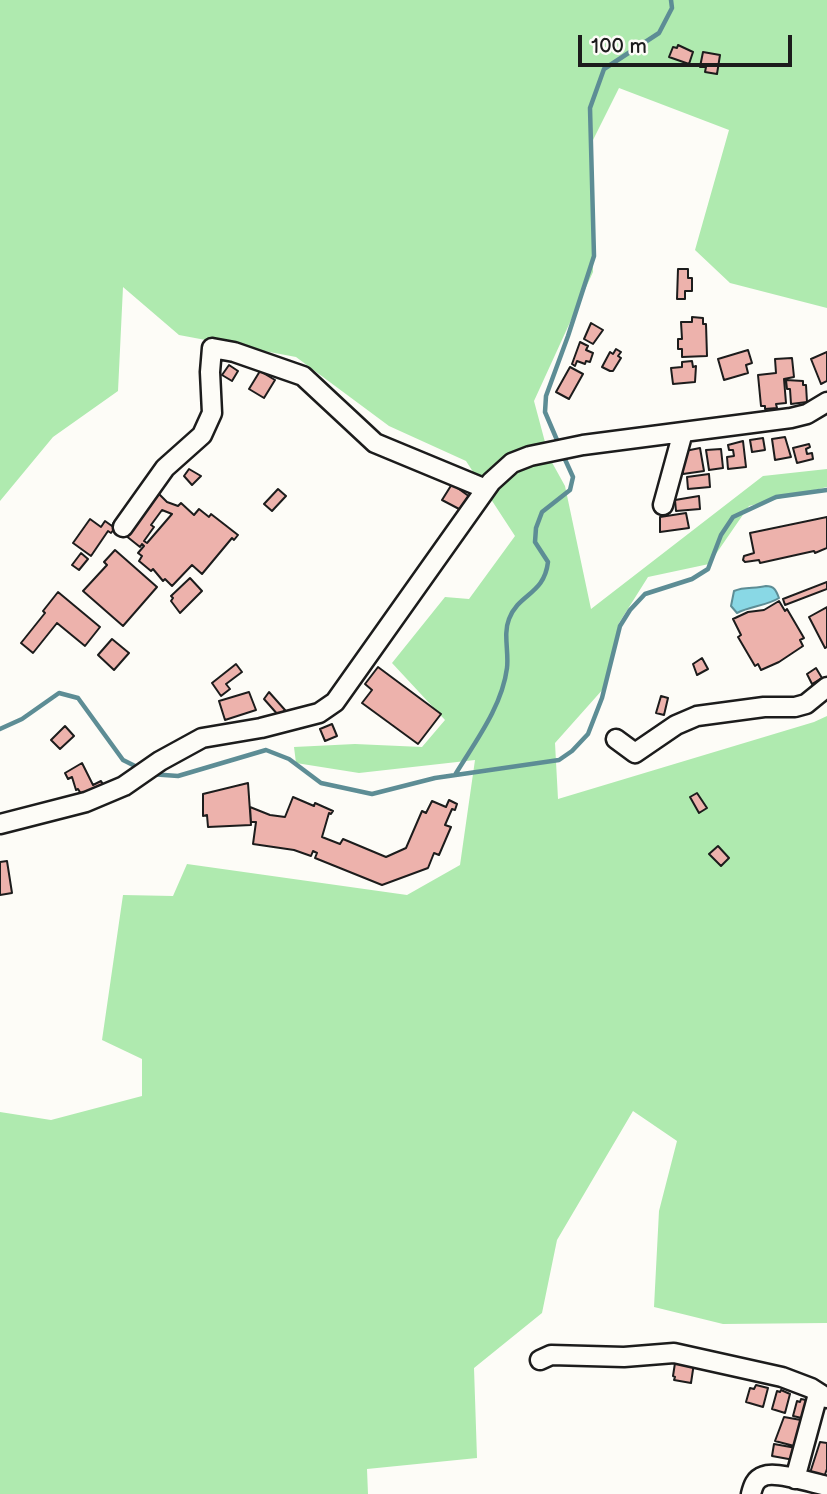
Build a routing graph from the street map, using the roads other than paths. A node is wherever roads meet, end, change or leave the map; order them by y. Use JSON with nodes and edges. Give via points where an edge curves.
{"nodes":[{"id":1,"x":827,"y":402,"type":"edge"},
{"id":2,"x":683,"y":432,"type":"junction"},
{"id":3,"x":486,"y":489,"type":"junction"},
{"id":4,"x":663,"y":505,"type":"dead end"},
{"id":5,"x":123,"y":527,"type":"dead end"},
{"id":6,"x":827,"y":687,"type":"edge"},
{"id":7,"x":628,"y":745,"type":"dead end"},
{"id":8,"x":0,"y":824,"type":"edge"},
{"id":9,"x":540,"y":1360,"type":"dead end"},
{"id":10,"x":823,"y":1396,"type":"edge"},
{"id":11,"x":794,"y":1479,"type":"junction"},
{"id":12,"x":827,"y":1486,"type":"edge"},
{"id":13,"x":751,"y":1494,"type":"edge"}],
"edges":[{"from":1,"to":2,"type":"street","via":[[791,418]]},
{"from":2,"to":3,"type":"street","via":[[549,452],[512,463]]},
{"from":2,"to":4,"type":"street"},
{"from":3,"to":5,"type":"street","via":[[376,443],[303,376],[212,348],[212,412],[202,435],[165,468]]},
{"from":3,"to":8,"type":"street","via":[[335,702],[319,713],[202,738],[124,786],[86,802]]},
{"from":6,"to":7,"type":"street","via":[[795,707],[686,713]]},
{"from":9,"to":10,"type":"street","via":[[551,1355],[674,1353],[782,1377]]},
{"from":10,"to":11,"type":"street"},
{"from":11,"to":12,"type":"street"},
{"from":11,"to":13,"type":"street","via":[[763,1476]]}]}
